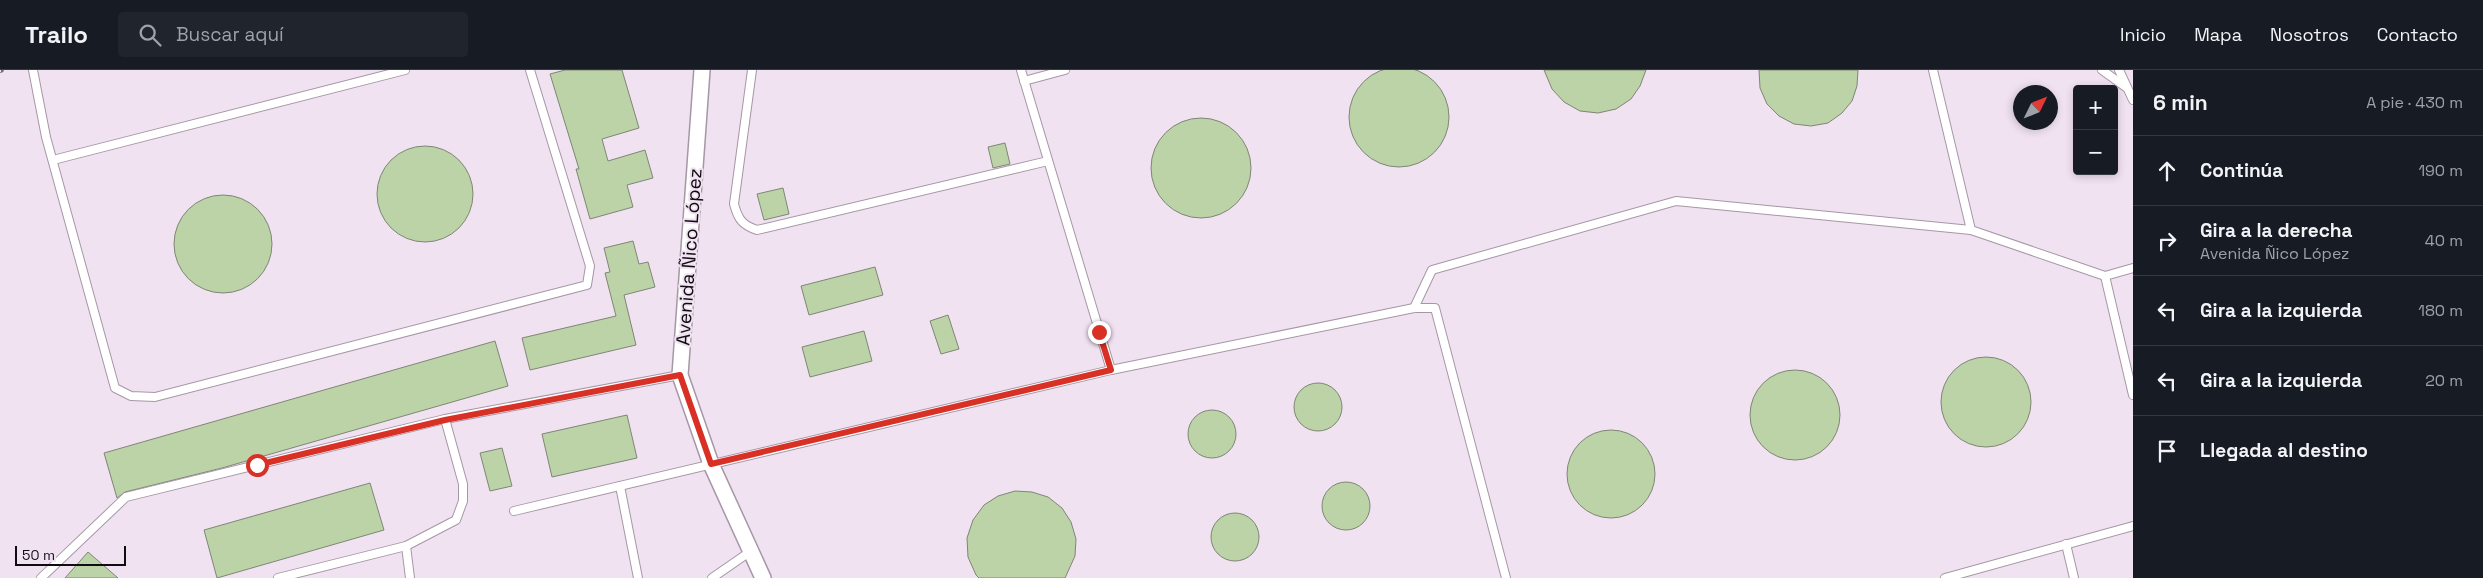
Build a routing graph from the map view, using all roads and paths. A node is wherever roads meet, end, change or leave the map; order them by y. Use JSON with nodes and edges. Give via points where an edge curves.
{"nodes":[{"id":1,"x":32,"y":70,"type":"edge"},
{"id":2,"x":405,"y":70,"type":"edge"},
{"id":3,"x":530,"y":70,"type":"edge"},
{"id":4,"x":702,"y":70,"type":"edge"},
{"id":5,"x":752,"y":70,"type":"edge"},
{"id":6,"x":1021,"y":70,"type":"edge"},
{"id":7,"x":1065,"y":70,"type":"edge"},
{"id":8,"x":1933,"y":70,"type":"edge"},
{"id":9,"x":2102,"y":70,"type":"edge"},
{"id":10,"x":2119,"y":70,"type":"edge"},
{"id":11,"x":1024,"y":81,"type":"junction"},
{"id":12,"x":2127,"y":88,"type":"junction"},
{"id":13,"x":2133,"y":100,"type":"edge"},
{"id":14,"x":53,"y":160,"type":"junction"},
{"id":15,"x":1048,"y":161,"type":"junction"},
{"id":16,"x":1971,"y":230,"type":"junction"},
{"id":17,"x":2133,"y":268,"type":"edge"},
{"id":18,"x":2105,"y":276,"type":"junction"},
{"id":19,"x":1414,"y":308,"type":"junction"},
{"id":20,"x":1111,"y":370,"type":"junction"},
{"id":21,"x":680,"y":375,"type":"junction"},
{"id":22,"x":2133,"y":395,"type":"edge"},
{"id":23,"x":445,"y":420,"type":"junction"},
{"id":24,"x":711,"y":464,"type":"junction"},
{"id":25,"x":620,"y":486,"type":"junction"},
{"id":26,"x":514,"y":510,"type":"dead end"},
{"id":27,"x":2133,"y":526,"type":"edge"},
{"id":28,"x":2066,"y":544,"type":"junction"},
{"id":29,"x":406,"y":546,"type":"junction"},
{"id":30,"x":751,"y":551,"type":"junction"},
{"id":31,"x":41,"y":578,"type":"edge"},
{"id":32,"x":278,"y":578,"type":"edge"},
{"id":33,"x":410,"y":578,"type":"edge"},
{"id":34,"x":638,"y":578,"type":"edge"},
{"id":35,"x":712,"y":578,"type":"edge"},
{"id":36,"x":763,"y":578,"type":"edge"},
{"id":37,"x":1506,"y":578,"type":"edge"},
{"id":38,"x":1945,"y":578,"type":"edge"},
{"id":39,"x":2074,"y":578,"type":"edge"}],
"edges":[{"from":1,"to":14,"type":"lane"},
{"from":2,"to":14,"type":"lane"},
{"from":3,"to":14,"type":"lane","via":[[590,266],[587,285],[155,397],[131,396],[115,388]]},
{"from":4,"to":21,"type":"street","name":"Avenida Ñico López"},
{"from":5,"to":15,"type":"lane","via":[[734,204],[744,225],[757,230]]},
{"from":6,"to":11,"type":"lane"},
{"from":7,"to":11,"type":"lane"},
{"from":8,"to":16,"type":"lane"},
{"from":9,"to":12,"type":"lane"},
{"from":10,"to":12,"type":"lane"},
{"from":11,"to":15,"type":"lane"},
{"from":12,"to":13,"type":"lane"},
{"from":15,"to":20,"type":"lane"},
{"from":16,"to":18,"type":"lane"},
{"from":16,"to":19,"type":"lane","via":[[1676,201],[1432,270]]},
{"from":17,"to":18,"type":"lane"},
{"from":18,"to":22,"type":"lane"},
{"from":19,"to":20,"type":"lane"},
{"from":19,"to":37,"type":"lane","via":[[1435,308]]},
{"from":20,"to":24,"type":"lane"},
{"from":21,"to":23,"type":"lane"},
{"from":21,"to":24,"type":"street","name":"Avenida Ñico López"},
{"from":23,"to":29,"type":"lane","via":[[463,484],[463,501],[456,520]]},
{"from":23,"to":31,"type":"lane","via":[[126,497]]},
{"from":24,"to":25,"type":"lane"},
{"from":24,"to":30,"type":"street","name":"Avenida Ñico López"},
{"from":25,"to":26,"type":"lane"},
{"from":25,"to":34,"type":"lane"},
{"from":27,"to":28,"type":"lane"},
{"from":28,"to":38,"type":"lane"},
{"from":28,"to":39,"type":"lane"},
{"from":29,"to":32,"type":"lane"},
{"from":29,"to":33,"type":"lane"},
{"from":30,"to":35,"type":"lane"},
{"from":30,"to":36,"type":"street","name":"Avenida Ñico López"}]}
